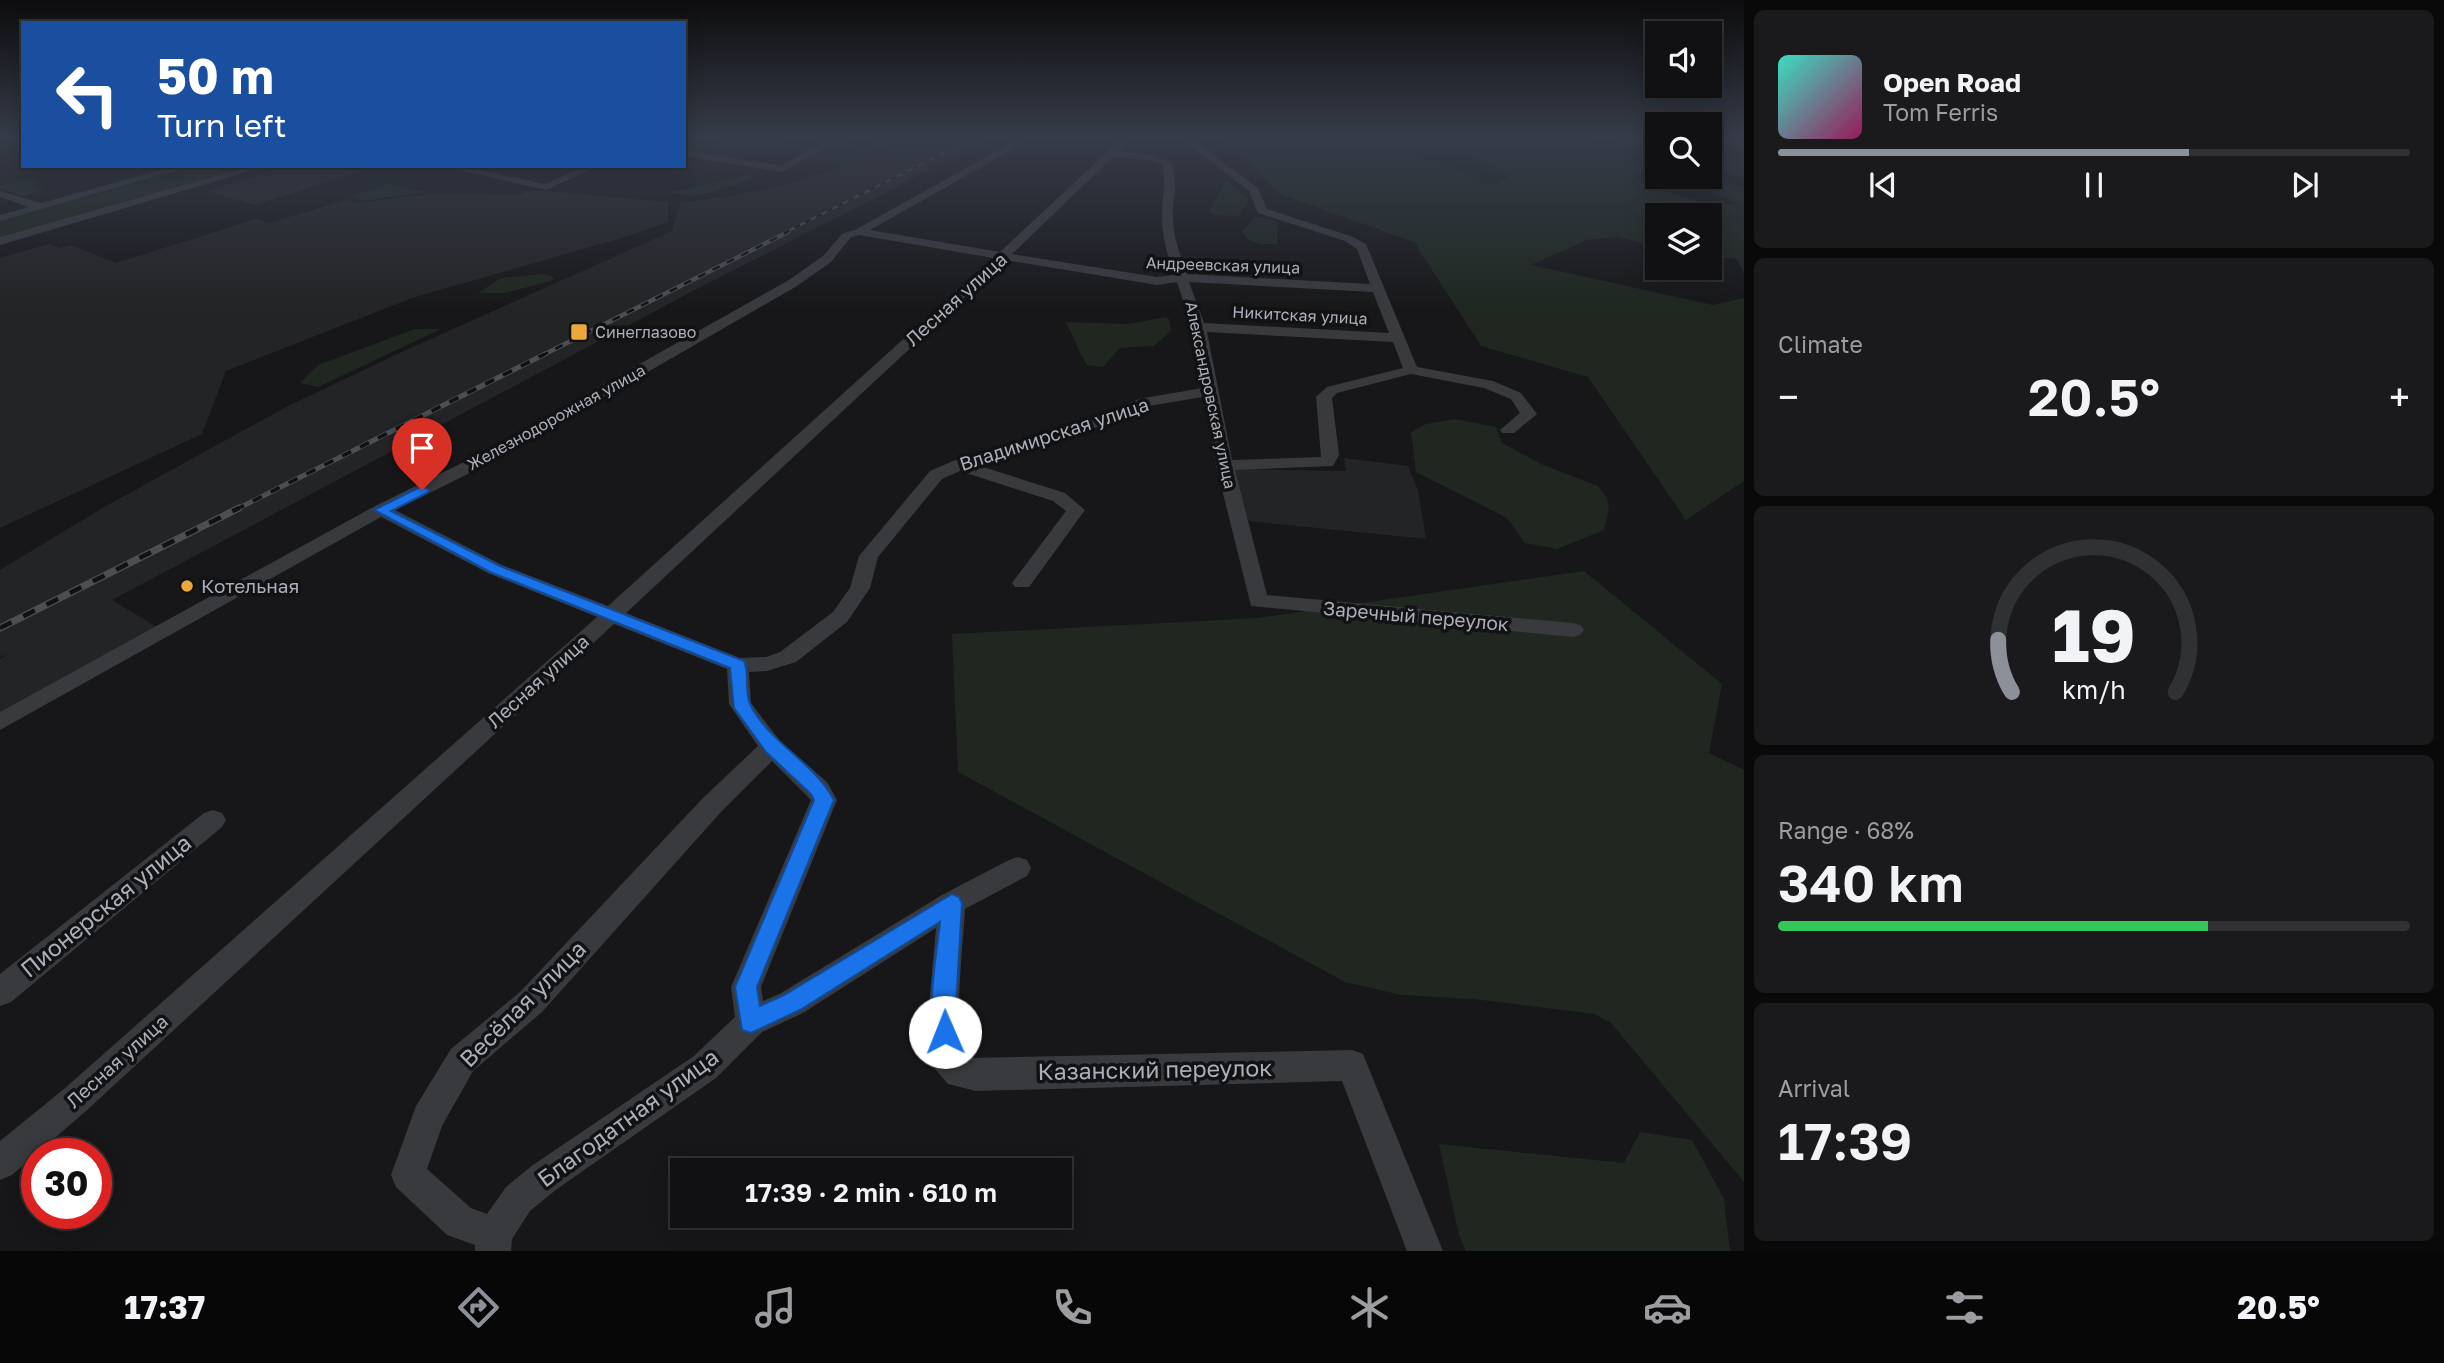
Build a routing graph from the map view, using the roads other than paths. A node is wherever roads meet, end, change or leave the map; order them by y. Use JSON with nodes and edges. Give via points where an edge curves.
{"nodes":[{"id":1,"x":87,"y":193,"type":"edge"},
{"id":2,"x":166,"y":193,"type":"edge"},
{"id":3,"x":928,"y":193,"type":"edge"},
{"id":4,"x":1069,"y":193,"type":"edge"},
{"id":5,"x":1170,"y":193,"type":"edge"},
{"id":6,"x":1255,"y":193,"type":"edge"},
{"id":7,"x":0,"y":194,"type":"edge"},
{"id":8,"x":41,"y":206,"type":"junction"},
{"id":9,"x":0,"y":218,"type":"edge"},
{"id":10,"x":859,"y":232,"type":"junction"},
{"id":11,"x":0,"y":241,"type":"edge"},
{"id":12,"x":1005,"y":254,"type":"junction"},
{"id":13,"x":1183,"y":278,"type":"junction"},
{"id":14,"x":1379,"y":288,"type":"junction"},
{"id":15,"x":1199,"y":327,"type":"junction"},
{"id":16,"x":1398,"y":338,"type":"junction"},
{"id":17,"x":1411,"y":370,"type":"junction"},
{"id":18,"x":1211,"y":391,"type":"junction"},
{"id":19,"x":1508,"y":430,"type":"dead end"},
{"id":20,"x":959,"y":465,"type":"junction"},
{"id":21,"x":1225,"y":465,"type":"junction"},
{"id":22,"x":381,"y":510,"type":"junction"},
{"id":23,"x":1022,"y":583,"type":"dead end"},
{"id":24,"x":1258,"y":601,"type":"joint"},
{"id":25,"x":611,"y":615,"type":"junction"},
{"id":26,"x":1573,"y":630,"type":"dead end"},
{"id":27,"x":738,"y":664,"type":"junction"},
{"id":28,"x":0,"y":722,"type":"edge"},
{"id":29,"x":772,"y":747,"type":"junction"},
{"id":30,"x":213,"y":820,"type":"dead end"},
{"id":31,"x":1018,"y":868,"type":"dead end"},
{"id":32,"x":952,"y":903,"type":"junction"},
{"id":33,"x":0,"y":992,"type":"edge"},
{"id":34,"x":751,"y":1022,"type":"junction"},
{"id":35,"x":0,"y":1163,"type":"edge"},
{"id":36,"x":494,"y":1243,"type":"edge"},
{"id":37,"x":1425,"y":1251,"type":"edge"}],
"edges":[{"from":1,"to":8,"type":"street"},
{"from":2,"to":11,"type":"street"},
{"from":3,"to":10,"type":"street","name":"Железнодорожная улица"},
{"from":4,"to":12,"type":"street","name":"Лесная улица"},
{"from":5,"to":13,"type":"street","name":"Александровская улица","via":[[1167,215],[1172,251]]},
{"from":6,"to":14,"type":"street","via":[[1262,211],[1362,247]]},
{"from":7,"to":8,"type":"street"},
{"from":8,"to":9,"type":"street"},
{"from":10,"to":12,"type":"street","name":"Андреевская улица"},
{"from":10,"to":22,"type":"street","name":"Железнодорожная улица","via":[[847,235],[827,259],[793,283],[484,459]]},
{"from":12,"to":13,"type":"street","name":"Андреевская улица","via":[[1157,281]]},
{"from":12,"to":25,"type":"street","name":"Лесная улица"},
{"from":13,"to":14,"type":"street","name":"Андреевская улица"},
{"from":13,"to":15,"type":"street","name":"Александровская улица"},
{"from":14,"to":16,"type":"street"},
{"from":15,"to":16,"type":"street","name":"Никитская улица"},
{"from":15,"to":18,"type":"street","name":"Александровская улица"},
{"from":16,"to":17,"type":"street"},
{"from":17,"to":19,"type":"street","via":[[1488,384],[1516,396],[1529,414]]},
{"from":17,"to":21,"type":"street","via":[[1332,390],[1325,397],[1331,455],[1327,462]]},
{"from":18,"to":20,"type":"street","name":"Владимирская улица","via":[[1145,402],[1064,435]]},
{"from":18,"to":21,"type":"street","name":"Александровская улица"},
{"from":20,"to":23,"type":"street","via":[[1059,497],[1076,510]]},
{"from":20,"to":27,"type":"street","name":"Владимирская улица","via":[[936,475],[869,556],[860,588],[840,617],[788,657],[767,664]]},
{"from":21,"to":24,"type":"street","name":"Александровская улица"},
{"from":22,"to":25,"type":"street","via":[[495,569]]},
{"from":22,"to":28,"type":"street","name":"Железнодорожная улица"},
{"from":24,"to":26,"type":"street","name":"Заречный переулок"},
{"from":25,"to":27,"type":"street"},
{"from":25,"to":35,"type":"street","name":"Лесная улица"},
{"from":27,"to":29,"type":"street","via":[[740,704]]},
{"from":29,"to":34,"type":"street","via":[[824,800],[746,987]]},
{"from":29,"to":36,"type":"street","name":"Весёлая улица","via":[[530,1002],[462,1060],[428,1118],[408,1175],[460,1222]]},
{"from":30,"to":33,"type":"street","name":"Пионерская улица"},
{"from":31,"to":32,"type":"street","name":"Благодатная улица"},
{"from":32,"to":34,"type":"street","name":"Благодатная улица","via":[[792,1003]]},
{"from":32,"to":37,"type":"street","name":"Казанский переулок","via":[[944,1006],[946,1058],[959,1073],[1352,1065]]},
{"from":34,"to":36,"type":"street","name":"Благодатная улица","via":[[705,1067],[536,1184],[519,1199]]}]}
